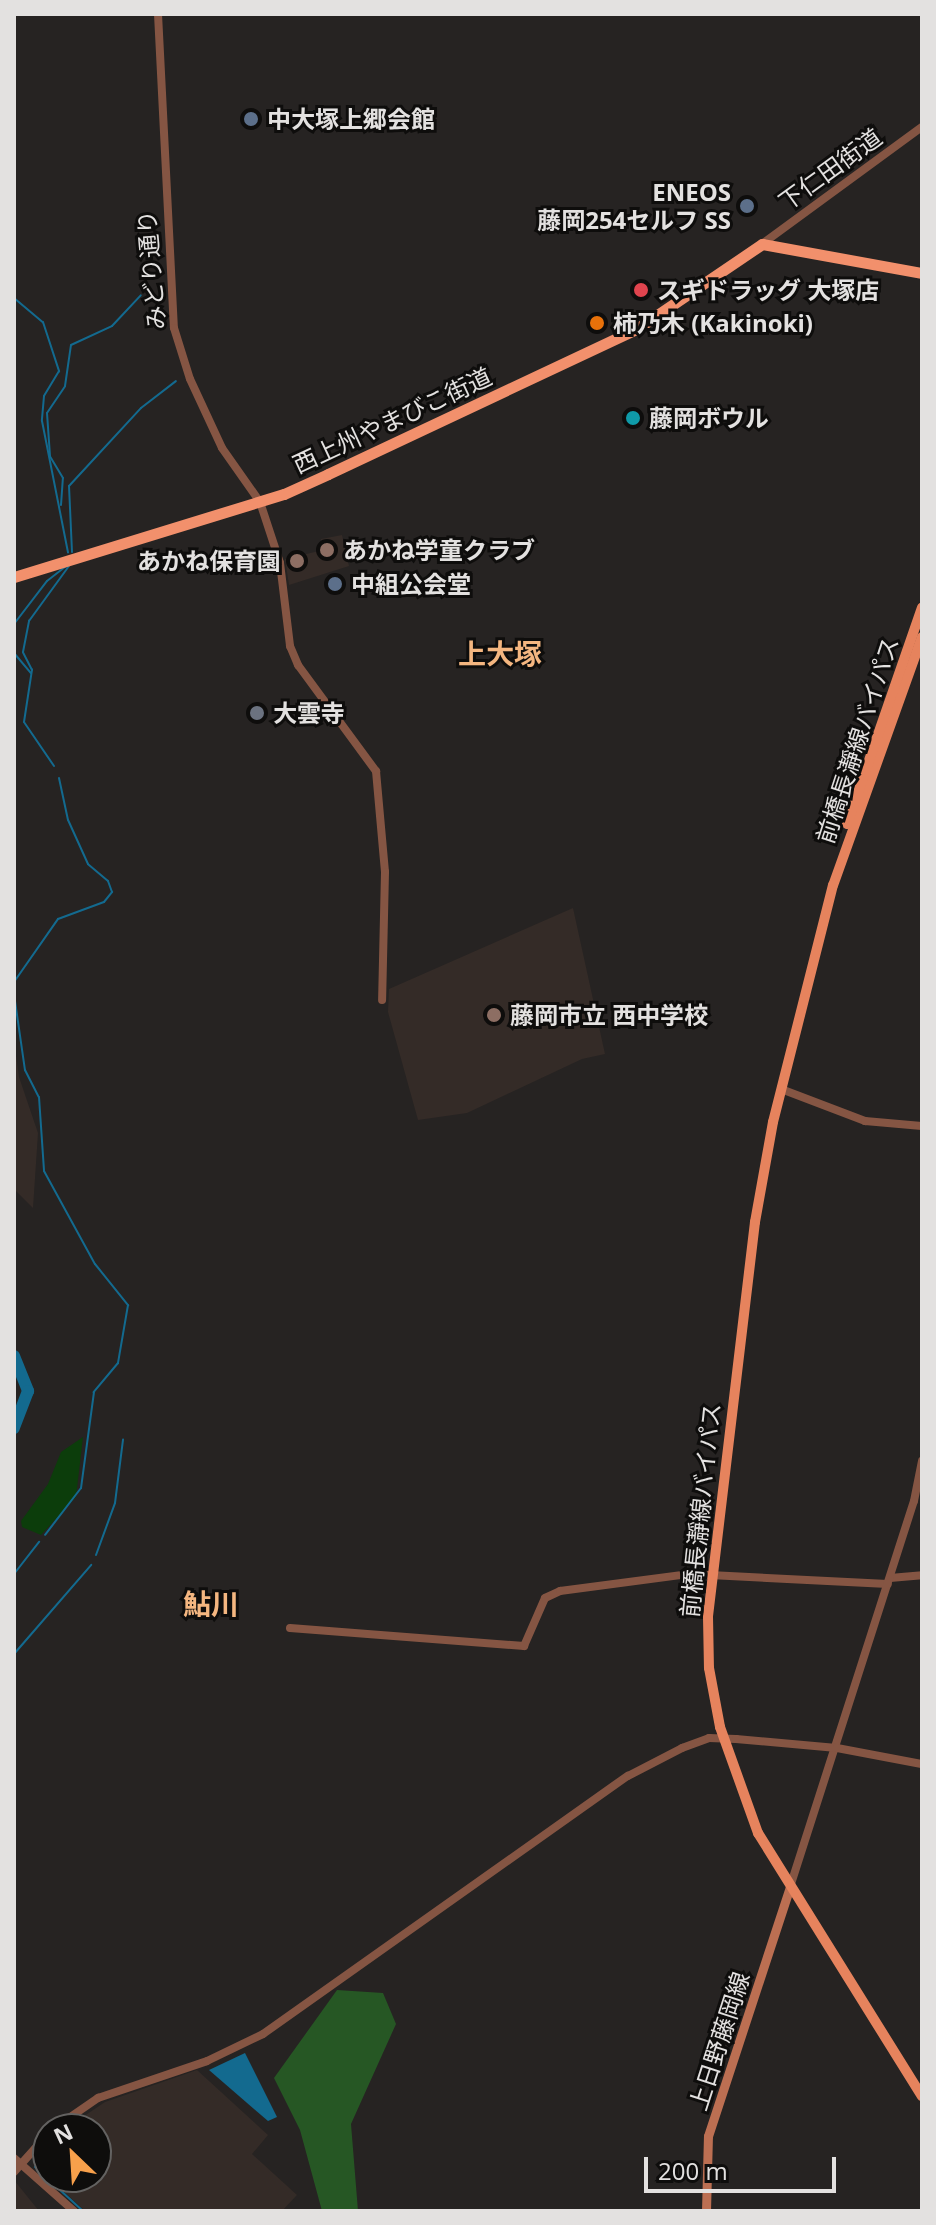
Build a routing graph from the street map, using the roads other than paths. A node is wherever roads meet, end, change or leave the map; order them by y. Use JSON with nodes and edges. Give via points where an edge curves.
{"nodes":[{"id":1,"x":158,"y":14,"type":"edge"},
{"id":2,"x":922,"y":127,"type":"edge"},
{"id":3,"x":762,"y":244,"type":"junction"},
{"id":4,"x":922,"y":273,"type":"edge"},
{"id":5,"x":260,"y":502,"type":"junction"},
{"id":6,"x":14,"y":577,"type":"edge"},
{"id":7,"x":922,"y":608,"type":"edge"},
{"id":8,"x":922,"y":637,"type":"edge"},
{"id":9,"x":833,"y":885,"type":"junction"},
{"id":10,"x":382,"y":1000,"type":"dead end"},
{"id":11,"x":781,"y":1089,"type":"junction"},
{"id":12,"x":922,"y":1126,"type":"edge"},
{"id":13,"x":922,"y":1461,"type":"edge"},
{"id":14,"x":710,"y":1575,"type":"junction"},
{"id":15,"x":922,"y":1575,"type":"edge"},
{"id":16,"x":889,"y":1581,"type":"junction"},
{"id":17,"x":290,"y":1628,"type":"dead end"},
{"id":18,"x":723,"y":1738,"type":"junction"},
{"id":19,"x":837,"y":1748,"type":"junction"},
{"id":20,"x":922,"y":1764,"type":"edge"},
{"id":21,"x":790,"y":1887,"type":"junction"},
{"id":22,"x":922,"y":2096,"type":"edge"},
{"id":23,"x":76,"y":2113,"type":"edge"},
{"id":24,"x":18,"y":2160,"type":"edge"},
{"id":25,"x":14,"y":2172,"type":"edge"},
{"id":26,"x":74,"y":2211,"type":"edge"},
{"id":27,"x":706,"y":2211,"type":"edge"}],
"edges":[{"from":1,"to":5,"type":"street","name":"みどり通り","via":[[174,328],[190,379],[222,448]]},
{"from":2,"to":3,"type":"street","name":"下仁田街道"},
{"from":3,"to":4,"type":"highway"},
{"from":3,"to":5,"type":"highway","name":"西上州やまびこ街道","via":[[638,328]]},
{"from":5,"to":6,"type":"highway","name":"西上州やまびこ街道"},
{"from":5,"to":10,"type":"street","name":"みどり通り","via":[[280,563],[294,655],[325,707],[367,753],[379,780],[385,883]]},
{"from":7,"to":9,"type":"main road","name":"前橋長瀞線バイパス","via":[[851,805]]},
{"from":8,"to":9,"type":"main road","name":"前橋長瀞線バイパス"},
{"from":9,"to":11,"type":"main road","name":"前橋長瀞線バイパス"},
{"from":11,"to":12,"type":"street","via":[[865,1121]]},
{"from":11,"to":14,"type":"main road","name":"前橋長瀞線バイパス","via":[[755,1222]]},
{"from":13,"to":16,"type":"street"},
{"from":14,"to":16,"type":"street"},
{"from":14,"to":17,"type":"street","via":[[551,1594],[524,1646]]},
{"from":14,"to":18,"type":"main road","name":"前橋長瀞線バイパス","via":[[709,1668]]},
{"from":15,"to":16,"type":"street"},
{"from":16,"to":19,"type":"street"},
{"from":18,"to":19,"type":"street"},
{"from":18,"to":21,"type":"main road","name":"前橋長瀞線バイパス","via":[[758,1833]]},
{"from":18,"to":23,"type":"street","via":[[703,1739],[628,1776],[263,2034],[207,2061],[98,2098]]},
{"from":19,"to":20,"type":"street"},
{"from":19,"to":21,"type":"street"},
{"from":21,"to":22,"type":"main road","name":"前橋長瀞線バイパス"},
{"from":21,"to":27,"type":"main road","name":"上日野藤岡線","via":[[708,2136]]},
{"from":24,"to":25,"type":"street"},
{"from":24,"to":26,"type":"street"}]}
